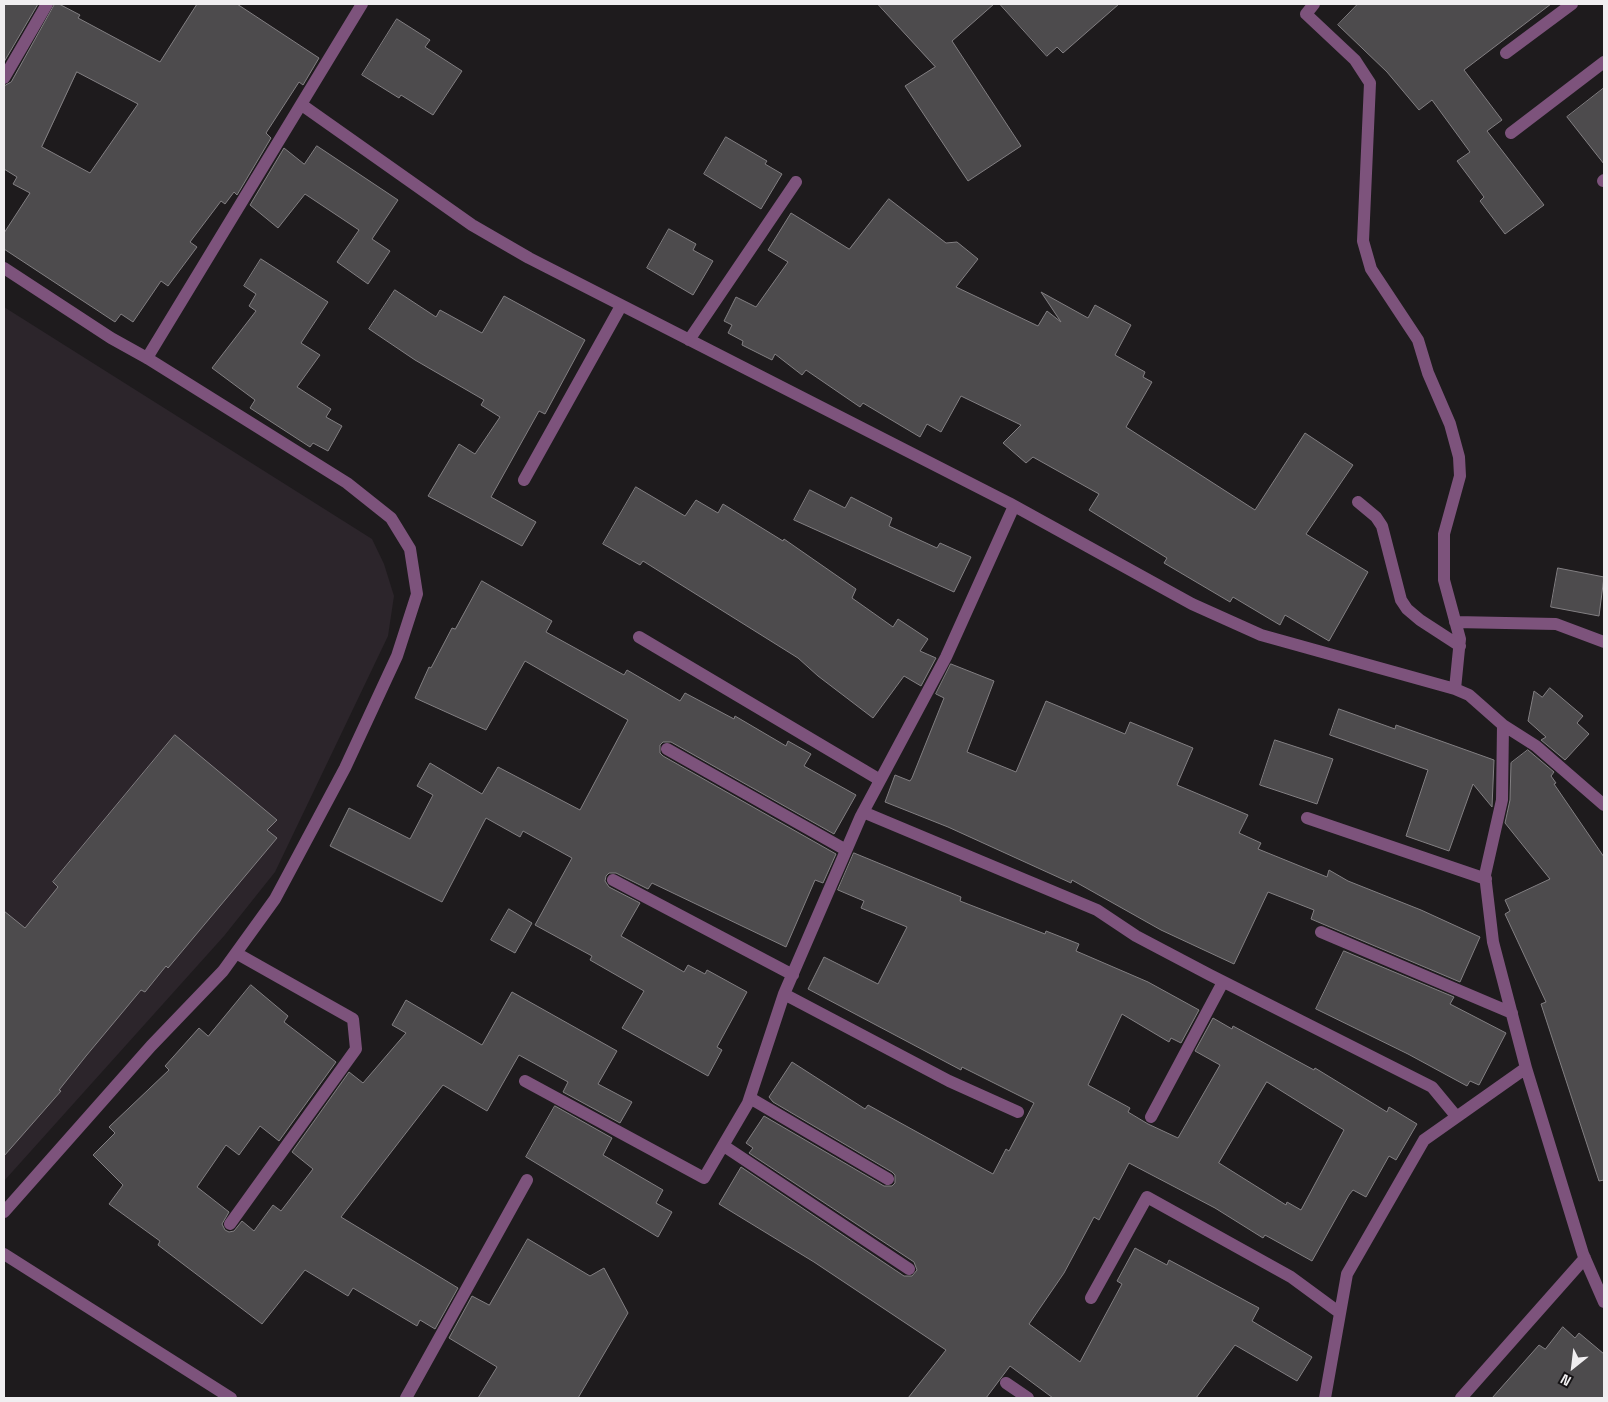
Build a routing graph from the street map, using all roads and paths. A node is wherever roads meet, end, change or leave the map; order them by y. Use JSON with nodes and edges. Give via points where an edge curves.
{"nodes":[{"id":1,"x":47,"y":4,"type":"edge"},
{"id":2,"x":362,"y":4,"type":"edge"},
{"id":3,"x":1314,"y":4,"type":"edge"},
{"id":4,"x":1572,"y":4,"type":"edge"},
{"id":5,"x":1506,"y":53,"type":"dead end"},
{"id":6,"x":1604,"y":62,"type":"edge"},
{"id":7,"x":4,"y":78,"type":"edge"},
{"id":8,"x":302,"y":105,"type":"junction"},
{"id":9,"x":1511,"y":133,"type":"dead end"},
{"id":10,"x":796,"y":182,"type":"dead end"},
{"id":11,"x":4,"y":268,"type":"edge"},
{"id":12,"x":621,"y":306,"type":"junction"},
{"id":13,"x":689,"y":340,"type":"junction"},
{"id":14,"x":147,"y":358,"type":"junction"},
{"id":15,"x":524,"y":480,"type":"dead end"},
{"id":16,"x":1358,"y":502,"type":"dead end"},
{"id":17,"x":1014,"y":506,"type":"junction"},
{"id":18,"x":1455,"y":622,"type":"junction"},
{"id":19,"x":639,"y":637,"type":"dead end"},
{"id":20,"x":1604,"y":642,"type":"edge"},
{"id":21,"x":1460,"y":646,"type":"junction"},
{"id":22,"x":1455,"y":689,"type":"junction"},
{"id":23,"x":1504,"y":724,"type":"junction"},
{"id":24,"x":667,"y":749,"type":"dead end"},
{"id":25,"x":880,"y":780,"type":"junction"},
{"id":26,"x":1604,"y":805,"type":"edge"},
{"id":27,"x":864,"y":812,"type":"junction"},
{"id":28,"x":1307,"y":818,"type":"dead end"},
{"id":29,"x":846,"y":850,"type":"junction"},
{"id":30,"x":1486,"y":879,"type":"junction"},
{"id":31,"x":613,"y":880,"type":"dead end"},
{"id":32,"x":1321,"y":932,"type":"dead end"},
{"id":33,"x":236,"y":953,"type":"junction"},
{"id":34,"x":793,"y":975,"type":"junction"},
{"id":35,"x":1223,"y":982,"type":"junction"},
{"id":36,"x":784,"y":994,"type":"junction"},
{"id":37,"x":1512,"y":1013,"type":"junction"},
{"id":38,"x":1526,"y":1068,"type":"junction"},
{"id":39,"x":525,"y":1081,"type":"dead end"},
{"id":40,"x":750,"y":1098,"type":"junction"},
{"id":41,"x":1018,"y":1112,"type":"dead end"},
{"id":42,"x":1456,"y":1116,"type":"junction"},
{"id":43,"x":1151,"y":1117,"type":"dead end"},
{"id":44,"x":724,"y":1146,"type":"junction"},
{"id":45,"x":888,"y":1179,"type":"dead end"},
{"id":46,"x":527,"y":1180,"type":"dead end"},
{"id":47,"x":4,"y":1212,"type":"edge"},
{"id":48,"x":230,"y":1224,"type":"dead end"},
{"id":49,"x":4,"y":1254,"type":"edge"},
{"id":50,"x":1585,"y":1258,"type":"junction"},
{"id":51,"x":909,"y":1269,"type":"dead end"},
{"id":52,"x":1091,"y":1298,"type":"dead end"},
{"id":53,"x":1604,"y":1302,"type":"edge"},
{"id":54,"x":1340,"y":1313,"type":"junction"},
{"id":55,"x":1006,"y":1383,"type":"dead end"},
{"id":56,"x":231,"y":1398,"type":"edge"},
{"id":57,"x":406,"y":1398,"type":"edge"},
{"id":58,"x":1028,"y":1398,"type":"edge"},
{"id":59,"x":1325,"y":1398,"type":"edge"},
{"id":60,"x":1461,"y":1398,"type":"edge"}],
"edges":[{"from":1,"to":7,"type":"street"},
{"from":2,"to":8,"type":"street"},
{"from":3,"to":18,"type":"street","via":[[1306,14],[1355,60],[1370,84],[1363,241],[1372,269],[1418,340],[1459,457],[1460,476],[1444,534],[1444,580]]},
{"from":4,"to":5,"type":"street"},
{"from":6,"to":9,"type":"street"},
{"from":8,"to":12,"type":"street","via":[[472,225]]},
{"from":8,"to":14,"type":"street"},
{"from":10,"to":13,"type":"street"},
{"from":11,"to":14,"type":"street"},
{"from":12,"to":13,"type":"street"},
{"from":12,"to":15,"type":"street"},
{"from":13,"to":17,"type":"street"},
{"from":14,"to":33,"type":"street","via":[[347,483],[391,518],[410,548],[417,594],[397,656],[345,768],[275,899]]},
{"from":16,"to":21,"type":"street","via":[[1382,526],[1401,600],[1407,609]]},
{"from":17,"to":22,"type":"street","via":[[1192,604],[1261,636]]},
{"from":17,"to":25,"type":"street","via":[[946,657]]},
{"from":18,"to":20,"type":"street","via":[[1556,624]]},
{"from":18,"to":21,"type":"street"},
{"from":19,"to":25,"type":"street"},
{"from":21,"to":22,"type":"street"},
{"from":22,"to":23,"type":"street","via":[[1468,695]]},
{"from":23,"to":26,"type":"street","via":[[1536,746]]},
{"from":23,"to":30,"type":"street","via":[[1502,800]]},
{"from":24,"to":29,"type":"street"},
{"from":25,"to":27,"type":"street"},
{"from":27,"to":29,"type":"street"},
{"from":27,"to":35,"type":"street","via":[[1097,910],[1136,936]]},
{"from":28,"to":30,"type":"street"},
{"from":29,"to":34,"type":"street"},
{"from":30,"to":37,"type":"street","via":[[1494,942]]},
{"from":31,"to":34,"type":"street"},
{"from":32,"to":37,"type":"street"},
{"from":33,"to":47,"type":"street"},
{"from":33,"to":48,"type":"street","via":[[353,1019],[356,1049]]},
{"from":34,"to":36,"type":"street"},
{"from":35,"to":42,"type":"street","via":[[1432,1087]]},
{"from":35,"to":43,"type":"street"},
{"from":36,"to":40,"type":"street"},
{"from":36,"to":41,"type":"street","via":[[949,1082]]},
{"from":37,"to":38,"type":"street"},
{"from":38,"to":42,"type":"street"},
{"from":38,"to":50,"type":"street"},
{"from":39,"to":44,"type":"street","via":[[704,1178]]},
{"from":40,"to":44,"type":"street"},
{"from":40,"to":45,"type":"street"},
{"from":42,"to":54,"type":"street","via":[[1424,1140],[1347,1274]]},
{"from":44,"to":51,"type":"street"},
{"from":46,"to":57,"type":"street"},
{"from":49,"to":56,"type":"street"},
{"from":50,"to":53,"type":"street"},
{"from":50,"to":60,"type":"street"},
{"from":52,"to":54,"type":"street","via":[[1147,1197],[1291,1276]]},
{"from":54,"to":59,"type":"street"},
{"from":55,"to":58,"type":"street"}]}
